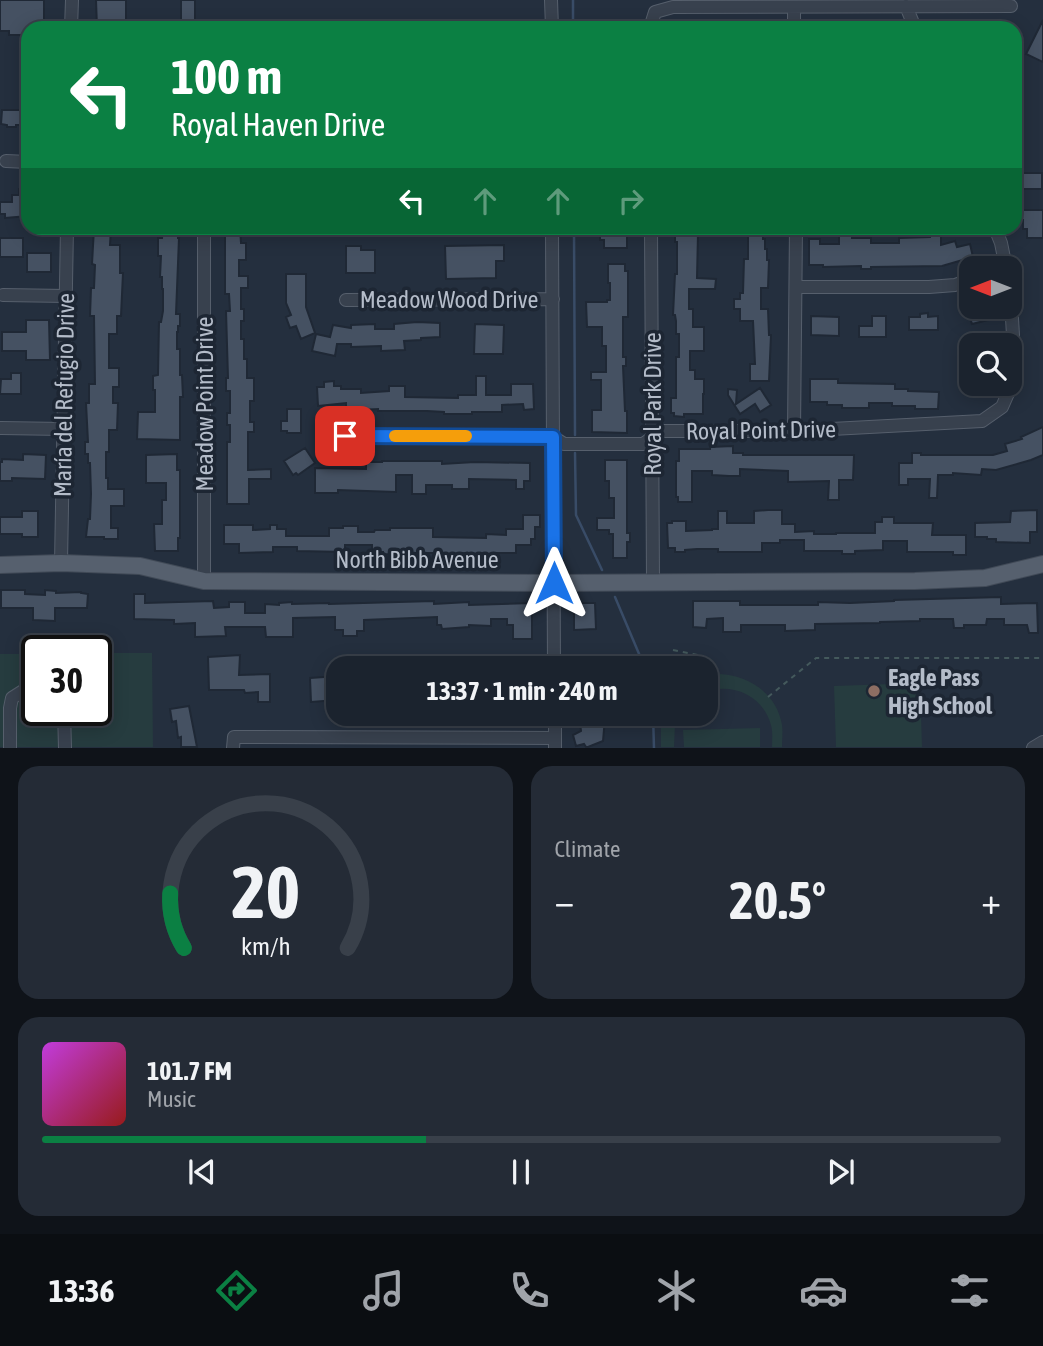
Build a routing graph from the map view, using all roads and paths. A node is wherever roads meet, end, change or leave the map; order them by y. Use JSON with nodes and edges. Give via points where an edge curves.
{"nodes":[{"id":1,"x":72,"y":0,"type":"edge"},
{"id":2,"x":551,"y":0,"type":"edge"},
{"id":3,"x":906,"y":6,"type":"junction"},
{"id":4,"x":1011,"y":6,"type":"dead end"},
{"id":5,"x":794,"y":7,"type":"junction"},
{"id":6,"x":71,"y":21,"type":"edge"},
{"id":7,"x":551,"y":21,"type":"edge"},
{"id":8,"x":652,"y":21,"type":"edge"},
{"id":9,"x":794,"y":21,"type":"edge"},
{"id":10,"x":912,"y":21,"type":"edge"},
{"id":11,"x":6,"y":161,"type":"dead end"},
{"id":12,"x":21,"y":162,"type":"edge"},
{"id":13,"x":66,"y":235,"type":"edge"},
{"id":14,"x":204,"y":235,"type":"edge"},
{"id":15,"x":552,"y":235,"type":"edge"},
{"id":16,"x":651,"y":235,"type":"edge"},
{"id":17,"x":796,"y":235,"type":"edge"},
{"id":18,"x":998,"y":235,"type":"edge"},
{"id":19,"x":1003,"y":256,"type":"edge"},
{"id":20,"x":959,"y":284,"type":"edge"},
{"id":21,"x":796,"y":287,"type":"junction"},
{"id":22,"x":3,"y":295,"type":"dead end"},
{"id":23,"x":66,"y":296,"type":"junction"},
{"id":24,"x":553,"y":299,"type":"junction"},
{"id":25,"x":346,"y":300,"type":"dead end"},
{"id":26,"x":1012,"y":319,"type":"edge"},
{"id":27,"x":1,"y":428,"type":"edge"},
{"id":28,"x":63,"y":429,"type":"junction"},
{"id":29,"x":794,"y":431,"type":"junction"},
{"id":30,"x":345,"y":436,"type":"dead end"},
{"id":31,"x":553,"y":437,"type":"junction"},
{"id":32,"x":653,"y":437,"type":"junction"},
{"id":33,"x":61,"y":563,"type":"junction"},
{"id":34,"x":1043,"y":564,"type":"edge"},
{"id":35,"x":0,"y":565,"type":"edge"},
{"id":36,"x":204,"y":581,"type":"junction"},
{"id":37,"x":653,"y":581,"type":"junction"},
{"id":38,"x":554,"y":583,"type":"junction"},
{"id":39,"x":673,"y":650,"type":"dead end"},
{"id":40,"x":554,"y":656,"type":"edge"},
{"id":41,"x":703,"y":656,"type":"edge"},
{"id":42,"x":1043,"y":658,"type":"edge"},
{"id":43,"x":21,"y":692,"type":"edge"},
{"id":44,"x":768,"y":697,"type":"dead end"},
{"id":45,"x":64,"y":726,"type":"edge"},
{"id":46,"x":233,"y":742,"type":"edge"},
{"id":47,"x":394,"y":742,"type":"edge"},
{"id":48,"x":555,"y":743,"type":"edge"},
{"id":49,"x":1043,"y":743,"type":"edge"},
{"id":50,"x":10,"y":747,"type":"edge"},
{"id":51,"x":65,"y":747,"type":"edge"},
{"id":52,"x":1033,"y":747,"type":"edge"}],
"edges":[{"from":1,"to":6,"type":"street"},
{"from":2,"to":7,"type":"street"},
{"from":3,"to":4,"type":"street"},
{"from":3,"to":5,"type":"street"},
{"from":3,"to":10,"type":"street"},
{"from":5,"to":8,"type":"street","via":[[673,7],[654,12]]},
{"from":5,"to":9,"type":"street"},
{"from":11,"to":12,"type":"street"},
{"from":13,"to":23,"type":"street","name":"María del Refugio Drive"},
{"from":14,"to":36,"type":"street","name":"Meadow Point Drive"},
{"from":15,"to":24,"type":"street"},
{"from":16,"to":32,"type":"street","name":"Royal Park Drive"},
{"from":17,"to":21,"type":"street"},
{"from":18,"to":19,"type":"street"},
{"from":20,"to":21,"type":"street"},
{"from":21,"to":29,"type":"street"},
{"from":22,"to":23,"type":"street"},
{"from":23,"to":28,"type":"street","name":"María del Refugio Drive"},
{"from":24,"to":25,"type":"street","name":"Meadow Wood Drive"},
{"from":24,"to":31,"type":"street"},
{"from":26,"to":29,"type":"street","name":"Royal Point Drive","via":[[1013,382],[1002,407],[982,421]]},
{"from":27,"to":28,"type":"street"},
{"from":28,"to":33,"type":"street","name":"María del Refugio Drive"},
{"from":29,"to":32,"type":"street","name":"Royal Point Drive","via":[[662,431]]},
{"from":30,"to":31,"type":"street","name":"Royal Point Drive"},
{"from":31,"to":32,"type":"street","name":"Royal Point Drive","via":[[564,444],[643,444]]},
{"from":31,"to":38,"type":"street"},
{"from":32,"to":37,"type":"street","name":"Royal Park Drive"},
{"from":33,"to":35,"type":"main road","name":"North Bibb Avenue"},
{"from":33,"to":36,"type":"main road","name":"North Bibb Avenue","via":[[140,566]]},
{"from":34,"to":37,"type":"main road","name":"North Bibb Avenue","via":[[985,579]]},
{"from":36,"to":38,"type":"main road","name":"North Bibb Avenue"},
{"from":37,"to":38,"type":"main road","name":"North Bibb Avenue"},
{"from":38,"to":40,"type":"street"},
{"from":39,"to":41,"type":"path"},
{"from":42,"to":44,"type":"path","via":[[816,658]]},
{"from":43,"to":50,"type":"street","via":[[12,698]]},
{"from":45,"to":51,"type":"street"},
{"from":46,"to":47,"type":"street"},
{"from":47,"to":48,"type":"street"},
{"from":49,"to":52,"type":"street"}]}
